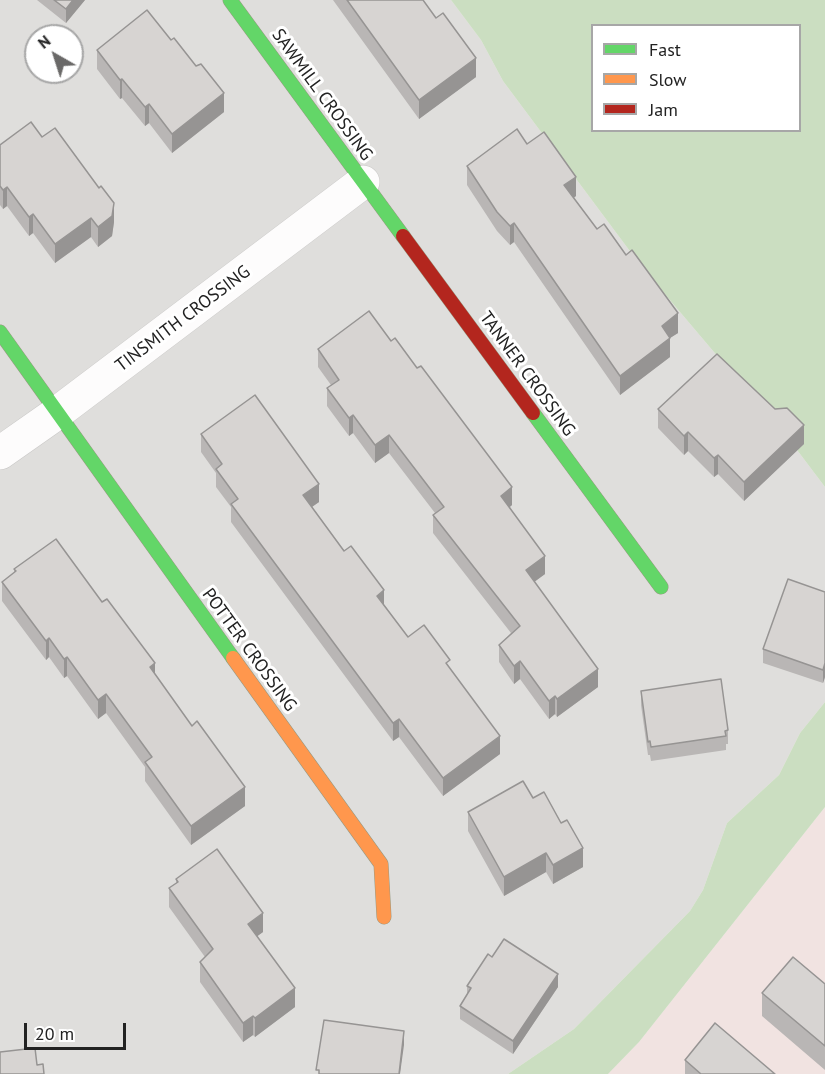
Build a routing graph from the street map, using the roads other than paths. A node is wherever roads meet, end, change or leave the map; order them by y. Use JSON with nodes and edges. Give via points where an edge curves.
{"nodes":[{"id":1,"x":230,"y":0,"type":"edge"},
{"id":2,"x":363,"y":182,"type":"junction"},
{"id":3,"x":0,"y":332,"type":"edge"},
{"id":4,"x":57,"y":413,"type":"junction"},
{"id":5,"x":0,"y":453,"type":"edge"},
{"id":6,"x":661,"y":587,"type":"dead end"},
{"id":7,"x":384,"y":917,"type":"dead end"}],
"edges":[{"from":1,"to":2,"type":"street","name":"SAWMILL CROSSING"},
{"from":2,"to":4,"type":"street","name":"TINSMITH CROSSING"},
{"from":2,"to":6,"type":"street","name":"TANNER CROSSING"},
{"from":3,"to":4,"type":"street","name":"POTTER CROSSING"},
{"from":4,"to":5,"type":"street","name":"TINSMITH CROSSING"},
{"from":4,"to":7,"type":"street","name":"POTTER CROSSING","via":[[381,864]]}]}
